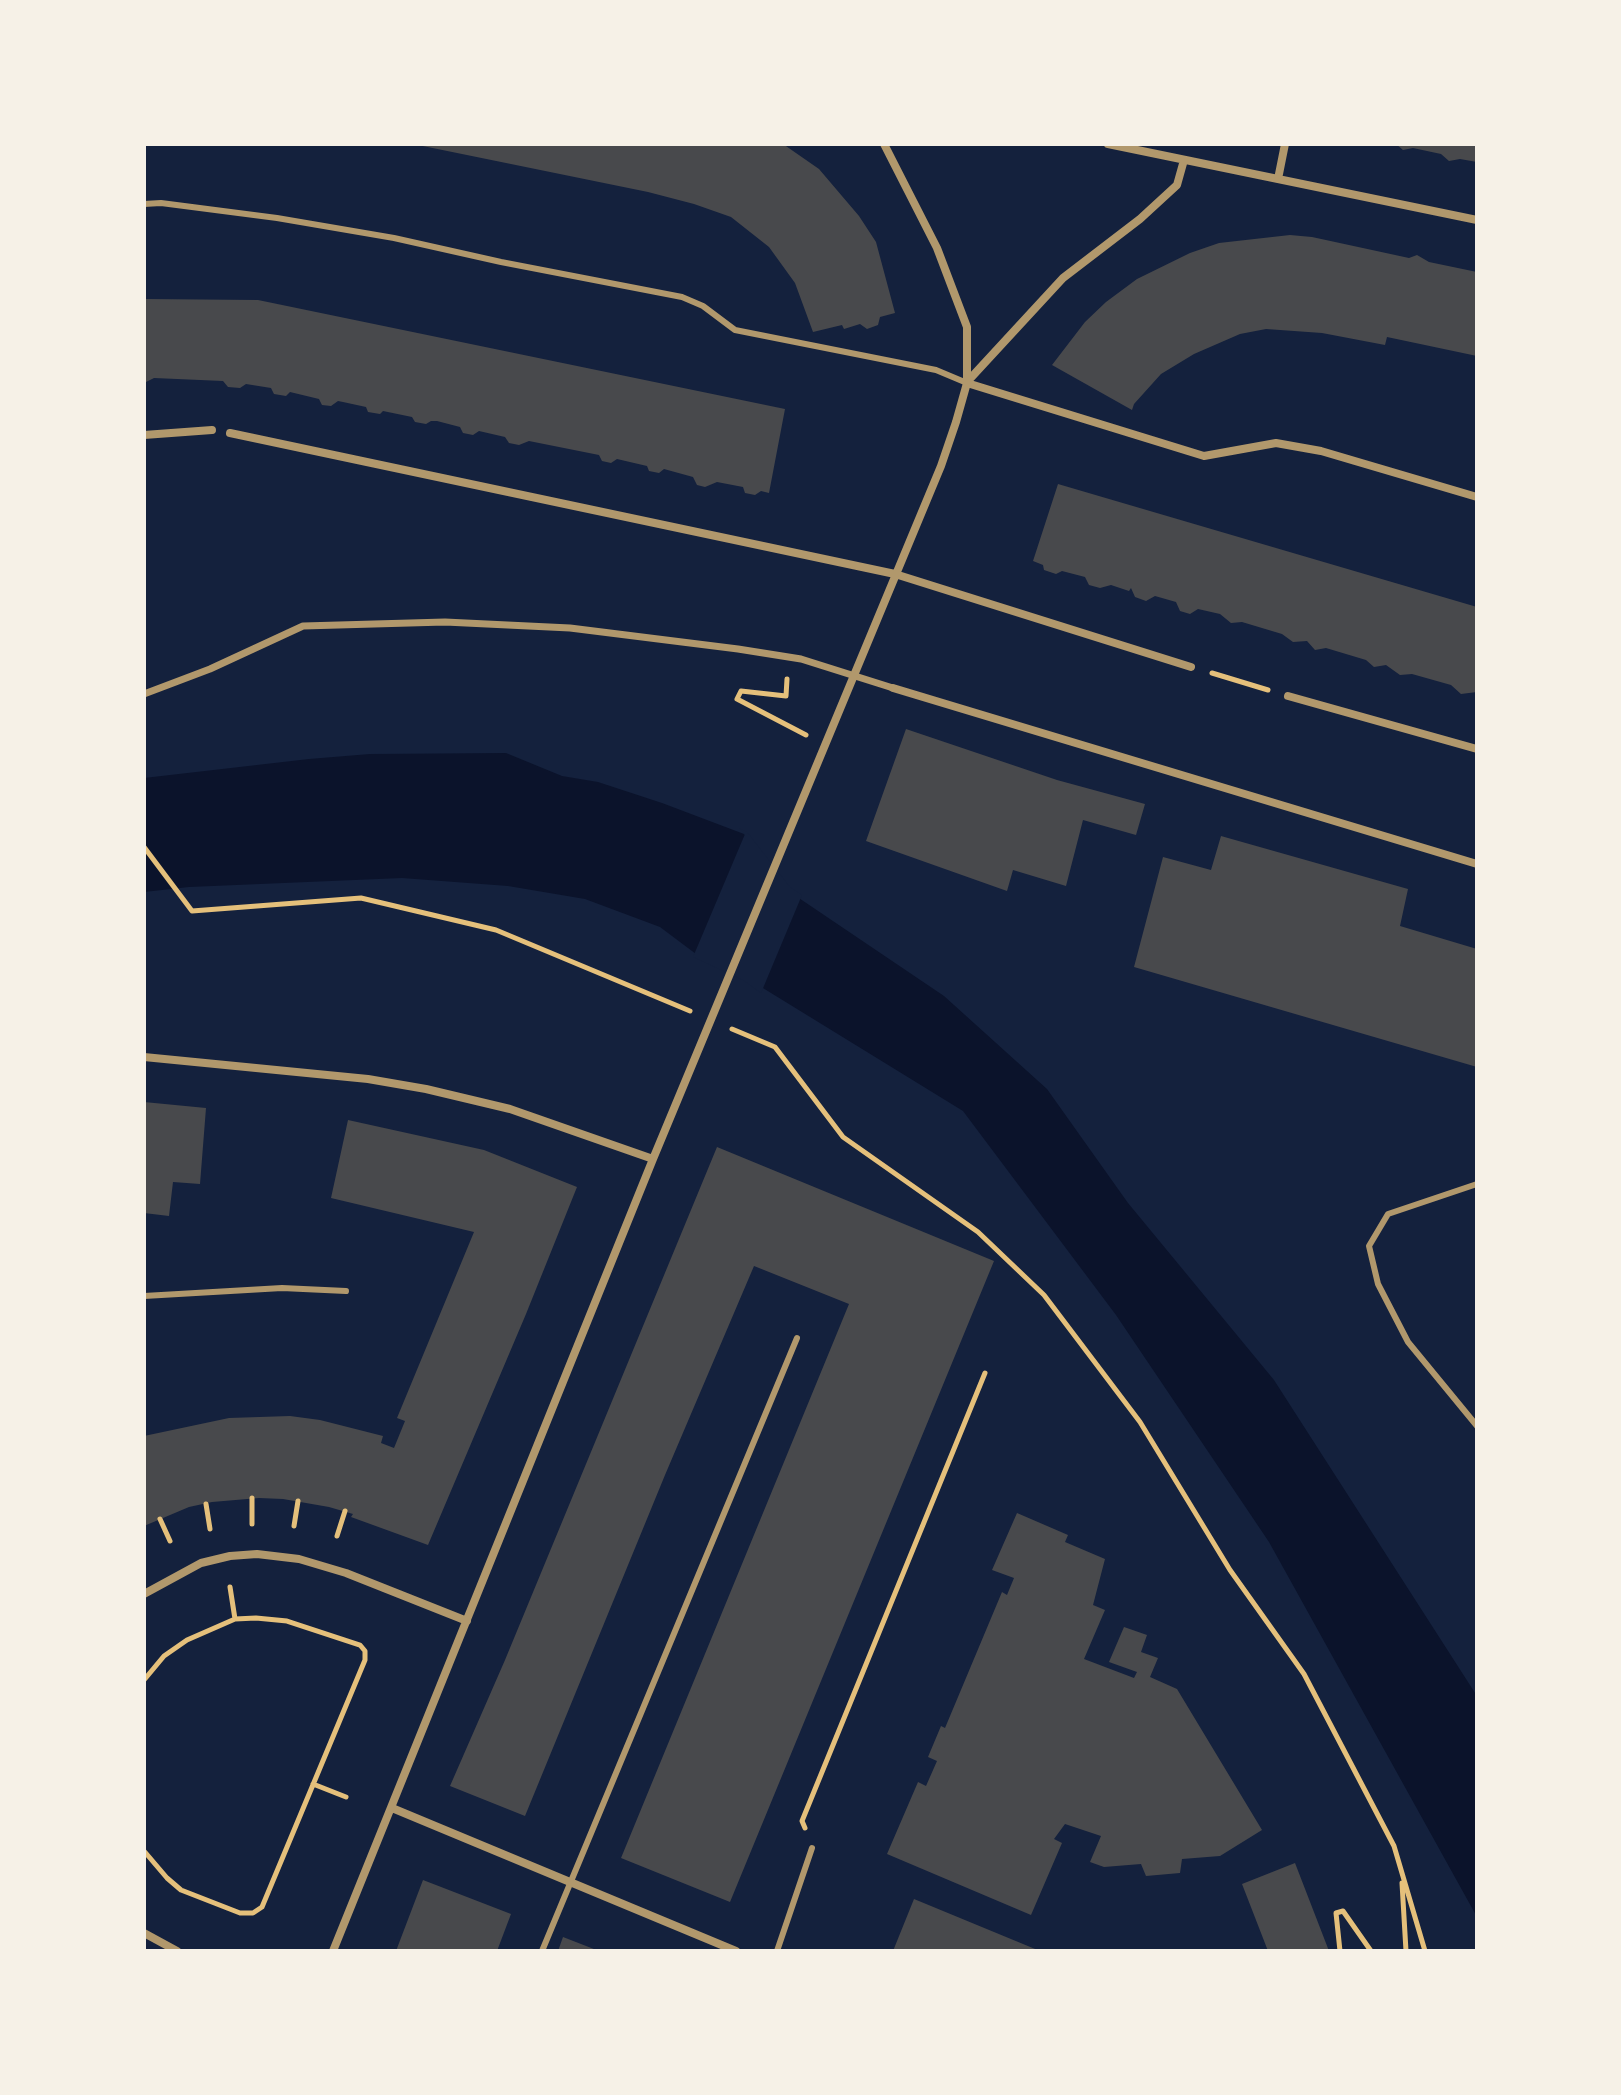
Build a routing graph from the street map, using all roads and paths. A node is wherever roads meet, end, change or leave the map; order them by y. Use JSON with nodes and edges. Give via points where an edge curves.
{"nodes":[{"id":1,"x":884,"y":144,"type":"edge"},
{"id":2,"x":1108,"y":144,"type":"edge"},
{"id":3,"x":1285,"y":144,"type":"edge"},
{"id":4,"x":1184,"y":160,"type":"junction"},
{"id":5,"x":1278,"y":179,"type":"junction"},
{"id":6,"x":144,"y":204,"type":"edge"},
{"id":7,"x":1477,"y":220,"type":"edge"},
{"id":8,"x":967,"y":383,"type":"junction"},
{"id":9,"x":212,"y":430,"type":"dead end"},
{"id":10,"x":230,"y":433,"type":"dead end"},
{"id":11,"x":144,"y":435,"type":"edge"},
{"id":12,"x":1477,"y":497,"type":"edge"},
{"id":13,"x":895,"y":574,"type":"junction"},
{"id":14,"x":1191,"y":667,"type":"joint"},
{"id":15,"x":781,"y":678,"type":"dead end"},
{"id":16,"x":893,"y":688,"type":"joint"},
{"id":17,"x":144,"y":694,"type":"edge"},
{"id":18,"x":1288,"y":696,"type":"joint"},
{"id":19,"x":825,"y":744,"type":"junction"},
{"id":20,"x":1477,"y":749,"type":"edge"},
{"id":21,"x":144,"y":847,"type":"edge"},
{"id":22,"x":1477,"y":864,"type":"edge"},
{"id":23,"x":701,"y":1016,"type":"dead end"},
{"id":24,"x":731,"y":1029,"type":"dead end"},
{"id":25,"x":144,"y":1057,"type":"edge"},
{"id":26,"x":653,"y":1159,"type":"junction"},
{"id":27,"x":1477,"y":1184,"type":"edge"},
{"id":28,"x":346,"y":1291,"type":"dead end"},
{"id":29,"x":144,"y":1296,"type":"edge"},
{"id":30,"x":797,"y":1338,"type":"dead end"},
{"id":31,"x":985,"y":1373,"type":"dead end"},
{"id":32,"x":1477,"y":1426,"type":"edge"},
{"id":33,"x":252,"y":1498,"type":"dead end"},
{"id":34,"x":298,"y":1501,"type":"dead end"},
{"id":35,"x":206,"y":1504,"type":"dead end"},
{"id":36,"x":345,"y":1511,"type":"dead end"},
{"id":37,"x":160,"y":1519,"type":"dead end"},
{"id":38,"x":252,"y":1524,"type":"dead end"},
{"id":39,"x":294,"y":1526,"type":"dead end"},
{"id":40,"x":210,"y":1529,"type":"dead end"},
{"id":41,"x":337,"y":1536,"type":"dead end"},
{"id":42,"x":170,"y":1541,"type":"dead end"},
{"id":43,"x":230,"y":1587,"type":"dead end"},
{"id":44,"x":144,"y":1594,"type":"edge"},
{"id":45,"x":235,"y":1619,"type":"junction"},
{"id":46,"x":467,"y":1621,"type":"junction"},
{"id":47,"x":144,"y":1680,"type":"edge"},
{"id":48,"x":313,"y":1784,"type":"junction"},
{"id":49,"x":346,"y":1797,"type":"dead end"},
{"id":50,"x":392,"y":1808,"type":"junction"},
{"id":51,"x":812,"y":1848,"type":"joint"},
{"id":52,"x":144,"y":1851,"type":"edge"},
{"id":53,"x":1401,"y":1870,"type":"junction"},
{"id":54,"x":570,"y":1884,"type":"junction"},
{"id":55,"x":144,"y":1933,"type":"edge"},
{"id":56,"x":177,"y":1951,"type":"edge"},
{"id":57,"x":333,"y":1951,"type":"edge"},
{"id":58,"x":542,"y":1951,"type":"edge"},
{"id":59,"x":736,"y":1951,"type":"edge"},
{"id":60,"x":777,"y":1951,"type":"edge"},
{"id":61,"x":1340,"y":1951,"type":"edge"},
{"id":62,"x":1371,"y":1951,"type":"edge"},
{"id":63,"x":1406,"y":1951,"type":"edge"},
{"id":64,"x":1425,"y":1951,"type":"edge"}],
"edges":[{"from":1,"to":8,"type":"street","via":[[937,248],[967,327]]},
{"from":2,"to":4,"type":"street"},
{"from":3,"to":5,"type":"street"},
{"from":4,"to":5,"type":"street"},
{"from":4,"to":8,"type":"street","via":[[1177,185],[1063,278]]},
{"from":5,"to":7,"type":"street"},
{"from":6,"to":8,"type":"lane","via":[[277,218],[394,238],[682,297],[735,330],[936,370]]},
{"from":8,"to":12,"type":"street","via":[[1204,456],[1276,443]]},
{"from":8,"to":13,"type":"street","via":[[941,466]]},
{"from":9,"to":11,"type":"street"},
{"from":10,"to":13,"type":"street"},
{"from":13,"to":14,"type":"street"},
{"from":13,"to":19,"type":"street"},
{"from":14,"to":18,"type":"path"},
{"from":15,"to":19,"type":"path","via":[[787,679],[786,696],[741,691],[737,699]]},
{"from":16,"to":17,"type":"street","via":[[801,659],[738,649],[570,628],[445,622],[303,626]]},
{"from":16,"to":22,"type":"street"},
{"from":18,"to":20,"type":"street"},
{"from":19,"to":26,"type":"street"},
{"from":21,"to":23,"type":"path","via":[[192,911],[361,898],[496,930]]},
{"from":24,"to":53,"type":"path","via":[[775,1047],[843,1137],[978,1232],[1044,1295],[1140,1422],[1230,1570],[1304,1674],[1394,1846]]},
{"from":25,"to":26,"type":"street","via":[[426,1089],[510,1109]]},
{"from":26,"to":46,"type":"street"},
{"from":27,"to":32,"type":"lane","via":[[1388,1214],[1369,1246],[1378,1284],[1408,1342]]},
{"from":28,"to":29,"type":"lane","via":[[282,1288]]},
{"from":30,"to":54,"type":"lane"},
{"from":31,"to":51,"type":"path","via":[[802,1821]]},
{"from":33,"to":38,"type":"path"},
{"from":34,"to":39,"type":"path"},
{"from":35,"to":40,"type":"path"},
{"from":36,"to":41,"type":"path"},
{"from":37,"to":42,"type":"path"},
{"from":43,"to":45,"type":"path"},
{"from":44,"to":46,"type":"street","via":[[201,1563],[257,1554],[346,1573]]},
{"from":45,"to":47,"type":"path","via":[[187,1640]]},
{"from":45,"to":48,"type":"path","via":[[287,1621],[365,1651]]},
{"from":46,"to":50,"type":"street"},
{"from":48,"to":49,"type":"path"},
{"from":48,"to":52,"type":"path","via":[[262,1907],[253,1913],[181,1890]]},
{"from":50,"to":54,"type":"street"},
{"from":50,"to":57,"type":"street"},
{"from":51,"to":60,"type":"lane"},
{"from":53,"to":63,"type":"path"},
{"from":53,"to":64,"type":"path"},
{"from":54,"to":58,"type":"lane"},
{"from":54,"to":59,"type":"street"},
{"from":55,"to":56,"type":"street"},
{"from":61,"to":62,"type":"path","via":[[1336,1913],[1343,1911]]}]}
